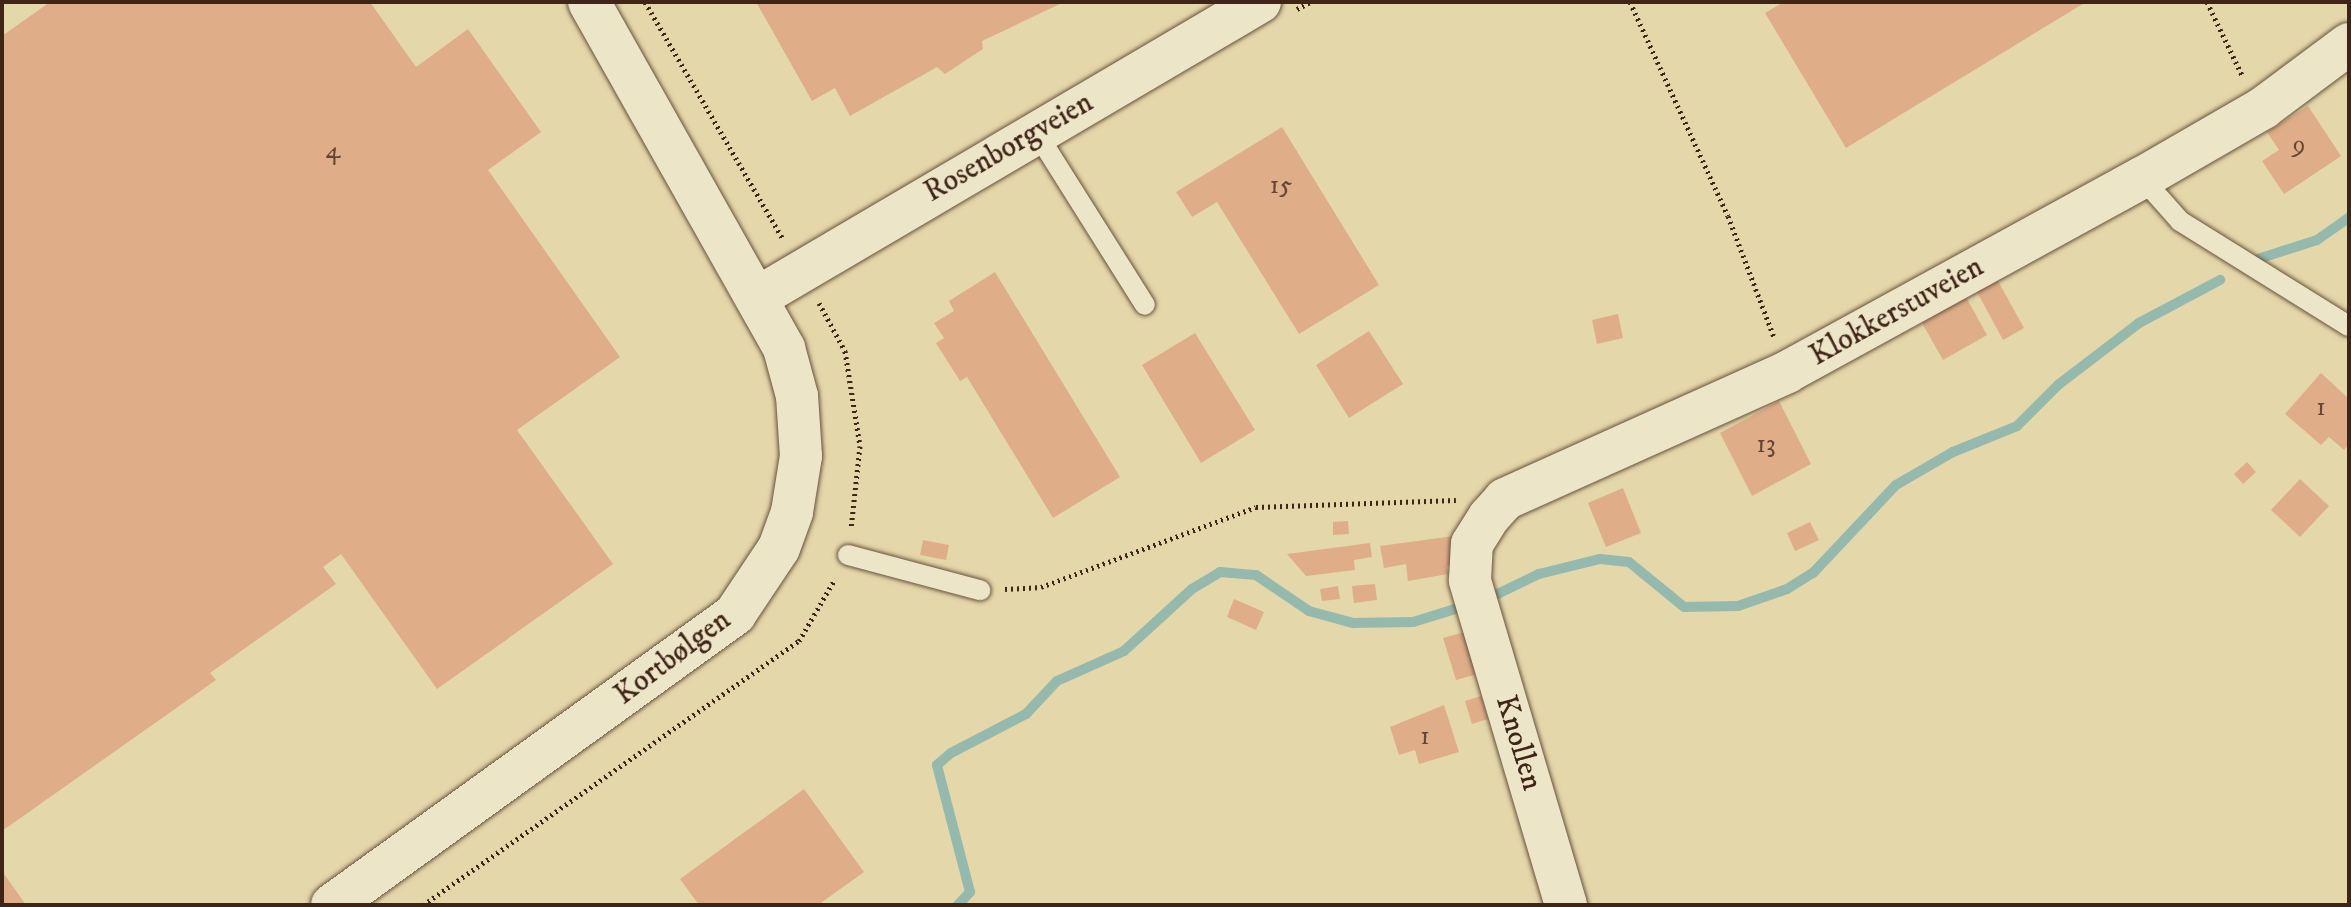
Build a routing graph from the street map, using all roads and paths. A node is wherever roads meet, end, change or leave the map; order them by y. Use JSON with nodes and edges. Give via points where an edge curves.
{"nodes":[{"id":1,"x":589,"y":2,"type":"edge"},
{"id":2,"x":645,"y":2,"type":"edge"},
{"id":3,"x":1260,"y":2,"type":"edge"},
{"id":4,"x":1630,"y":2,"type":"edge"},
{"id":5,"x":2207,"y":2,"type":"edge"},
{"id":6,"x":2349,"y":44,"type":"edge"},
{"id":7,"x":2263,"y":108,"type":"junction"},
{"id":8,"x":1036,"y":132,"type":"junction"},
{"id":9,"x":2142,"y":178,"type":"junction"},
{"id":10,"x":785,"y":243,"type":"dead end"},
{"id":11,"x":760,"y":296,"type":"junction"},
{"id":12,"x":1145,"y":305,"type":"dead end"},
{"id":13,"x":2349,"y":326,"type":"edge"},
{"id":14,"x":1787,"y":372,"type":"junction"},
{"id":15,"x":1505,"y":499,"type":"junction"},
{"id":16,"x":848,"y":555,"type":"dead end"},
{"id":17,"x":980,"y":590,"type":"joint"},
{"id":18,"x":1474,"y":597,"type":"joint"},
{"id":19,"x":340,"y":902,"type":"edge"},
{"id":20,"x":1566,"y":905,"type":"edge"}],
"edges":[{"from":1,"to":11,"type":"street","name":"Kortbølgen"},
{"from":2,"to":10,"type":"path"},
{"from":3,"to":8,"type":"street","name":"Rosenborgveien"},
{"from":4,"to":14,"type":"path","via":[[1728,216]]},
{"from":5,"to":7,"type":"path","via":[[2232,60]]},
{"from":6,"to":7,"type":"street","name":"Klokkerstuveien"},
{"from":7,"to":9,"type":"street","name":"Klokkerstuveien"},
{"from":8,"to":11,"type":"street","name":"Rosenborgveien"},
{"from":8,"to":12,"type":"lane"},
{"from":9,"to":13,"type":"lane","via":[[2180,221]]},
{"from":9,"to":14,"type":"street","name":"Klokkerstuveien"},
{"from":11,"to":19,"type":"street","name":"Kortbølgen","via":[[784,348],[797,396],[801,456],[792,512],[756,587],[735,614],[699,642]]},
{"from":14,"to":15,"type":"street","name":"Klokkerstuveien"},
{"from":15,"to":17,"type":"path","via":[[1256,507],[1041,587]]},
{"from":15,"to":18,"type":"street","name":"Klokkerstuveien","via":[[1472,544]]},
{"from":16,"to":17,"type":"lane"},
{"from":18,"to":20,"type":"street","name":"Knollen"}]}
